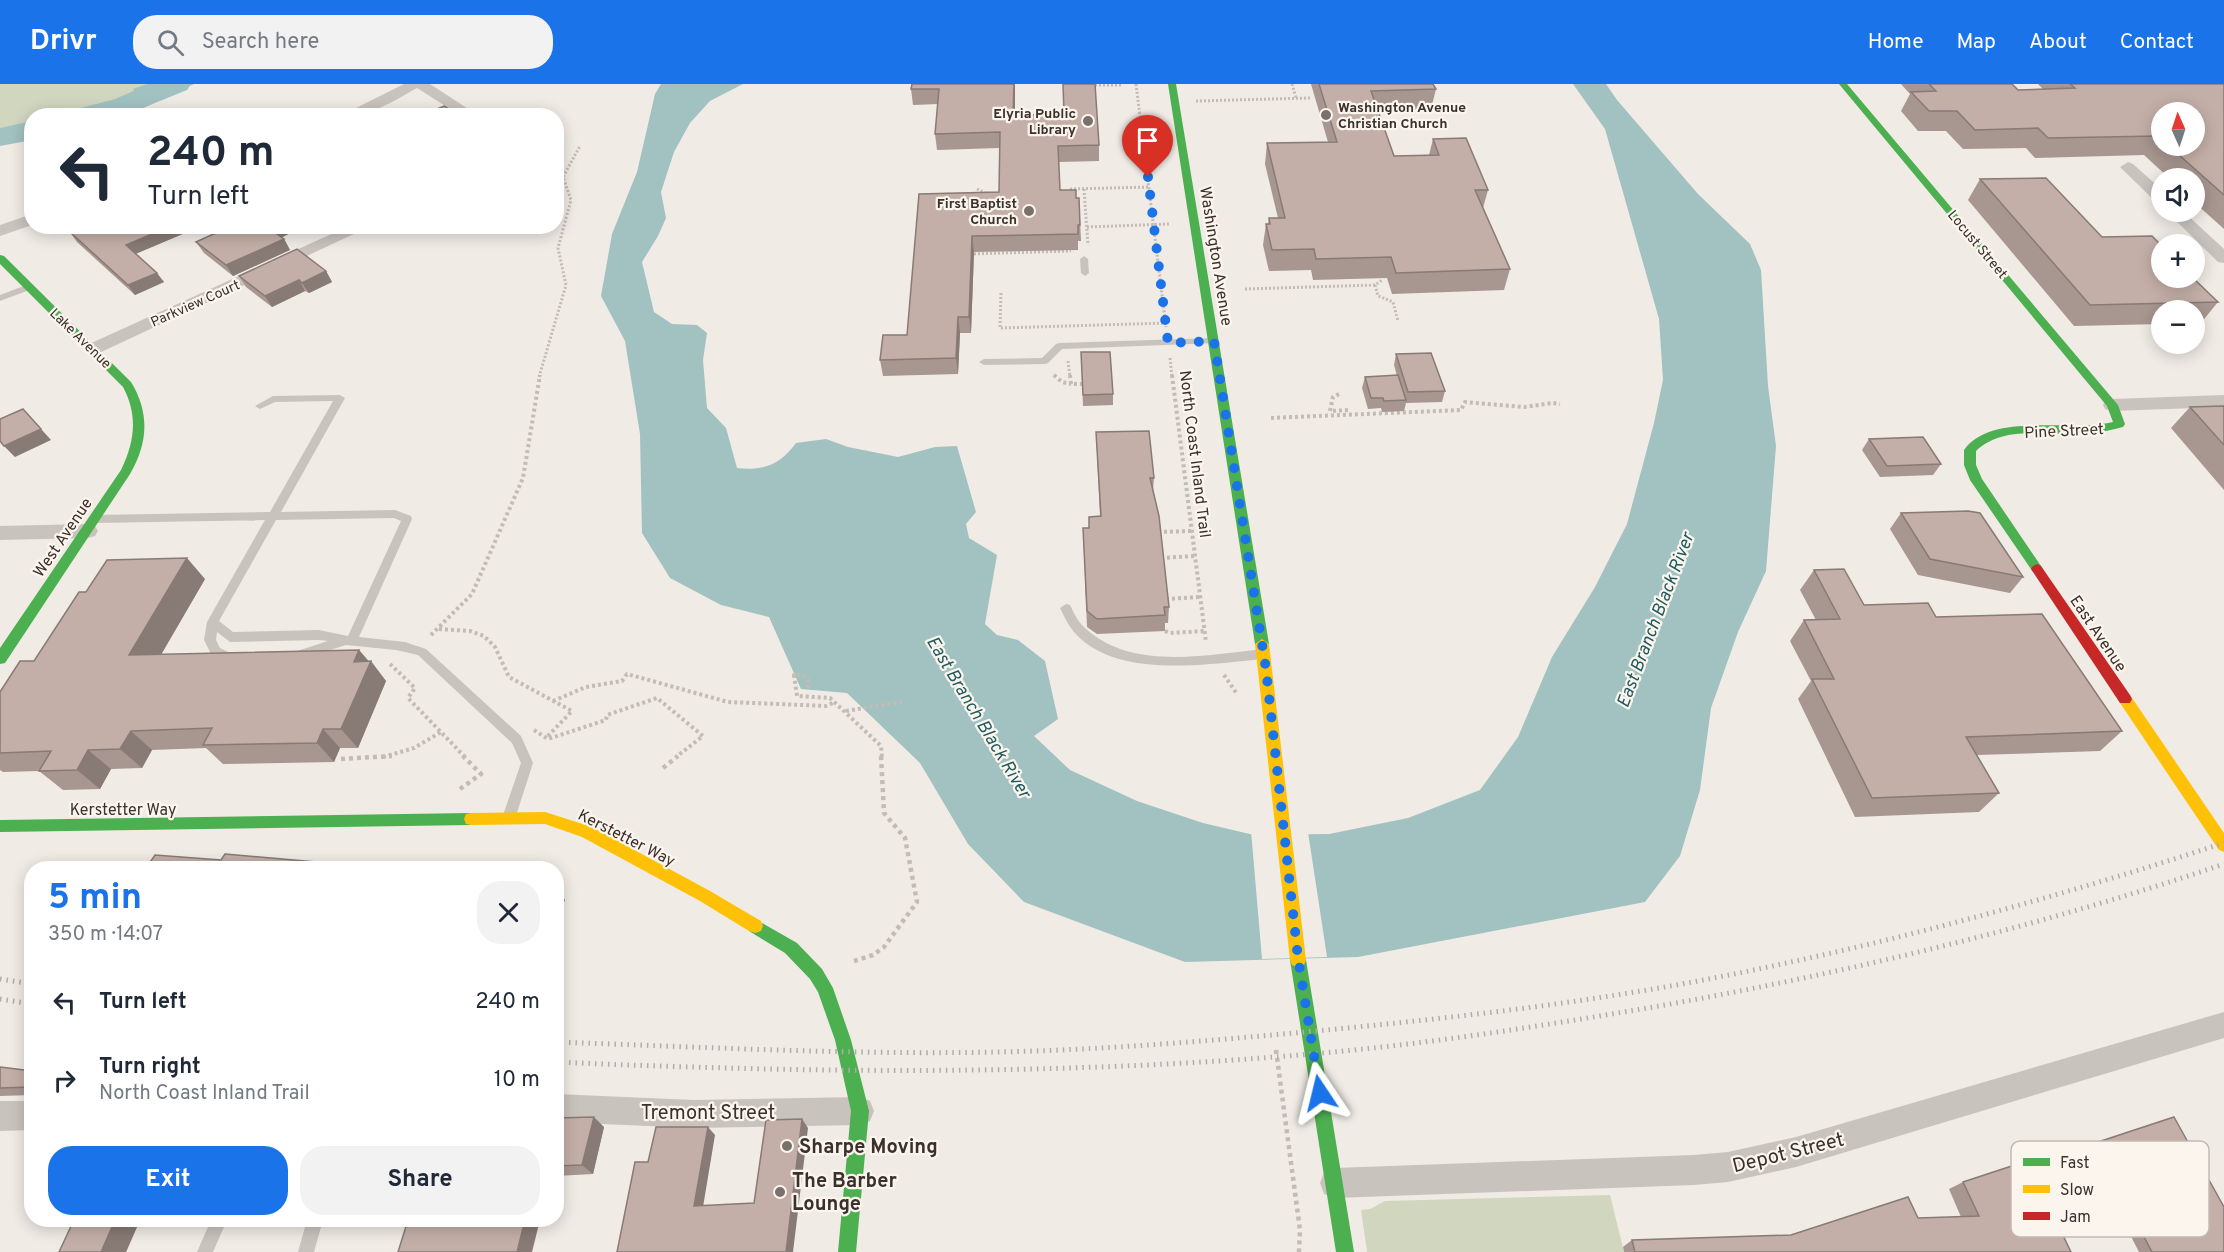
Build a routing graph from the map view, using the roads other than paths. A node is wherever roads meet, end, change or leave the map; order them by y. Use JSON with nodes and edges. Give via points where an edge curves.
{"nodes":[{"id":1,"x":414,"y":84,"type":"edge"},
{"id":2,"x":420,"y":84,"type":"edge"},
{"id":3,"x":1172,"y":84,"type":"edge"},
{"id":4,"x":1843,"y":84,"type":"edge"},
{"id":5,"x":368,"y":108,"type":"edge"},
{"id":6,"x":459,"y":108,"type":"edge"},
{"id":7,"x":2128,"y":167,"type":"dead end"},
{"id":8,"x":2151,"y":189,"type":"edge"},
{"id":9,"x":24,"y":222,"type":"edge"},
{"id":10,"x":2186,"y":222,"type":"edge"},
{"id":11,"x":0,"y":231,"type":"edge"},
{"id":12,"x":345,"y":234,"type":"edge"},
{"id":13,"x":1086,"y":255,"type":"road end"},
{"id":14,"x":0,"y":258,"type":"edge"},
{"id":15,"x":2224,"y":258,"type":"edge"},
{"id":16,"x":1085,"y":273,"type":"dead end"},
{"id":17,"x":29,"y":287,"type":"junction"},
{"id":18,"x":0,"y":298,"type":"edge"},
{"id":19,"x":1214,"y":341,"type":"junction"},
{"id":20,"x":93,"y":349,"type":"junction"},
{"id":21,"x":984,"y":362,"type":"dead end"},
{"id":22,"x":2224,"y":401,"type":"edge"},
{"id":23,"x":2112,"y":405,"type":"junction"},
{"id":24,"x":260,"y":406,"type":"dead end"},
{"id":25,"x":141,"y":429,"type":"joint"},
{"id":26,"x":1984,"y":438,"type":"joint"},
{"id":27,"x":274,"y":516,"type":"junction"},
{"id":28,"x":91,"y":525,"type":"junction"},
{"id":29,"x":0,"y":533,"type":"edge"},
{"id":30,"x":1066,"y":608,"type":"dead end"},
{"id":31,"x":213,"y":622,"type":"junction"},
{"id":32,"x":351,"y":641,"type":"junction"},
{"id":33,"x":1264,"y":654,"type":"junction"},
{"id":34,"x":277,"y":658,"type":"edge"},
{"id":35,"x":0,"y":659,"type":"edge"},
{"id":36,"x":243,"y":659,"type":"edge"},
{"id":37,"x":509,"y":818,"type":"junction"},
{"id":38,"x":0,"y":826,"type":"edge"},
{"id":39,"x":2224,"y":844,"type":"edge"},
{"id":40,"x":2224,"y":1025,"type":"edge"},
{"id":41,"x":564,"y":1108,"type":"edge"},
{"id":42,"x":860,"y":1111,"type":"junction"},
{"id":43,"x":24,"y":1115,"type":"edge"},
{"id":44,"x":0,"y":1116,"type":"edge"},
{"id":45,"x":1335,"y":1183,"type":"junction"},
{"id":46,"x":216,"y":1227,"type":"edge"},
{"id":47,"x":313,"y":1227,"type":"edge"},
{"id":48,"x":205,"y":1252,"type":"edge"},
{"id":49,"x":306,"y":1252,"type":"edge"},
{"id":50,"x":847,"y":1252,"type":"edge"},
{"id":51,"x":1345,"y":1252,"type":"edge"}],
"edges":[{"from":1,"to":5,"type":"street"},
{"from":2,"to":6,"type":"street"},
{"from":3,"to":19,"type":"street","name":"Washington Avenue"},
{"from":4,"to":23,"type":"street","name":"Locust Street"},
{"from":7,"to":8,"type":"street"},
{"from":9,"to":11,"type":"street"},
{"from":10,"to":15,"type":"street"},
{"from":12,"to":20,"type":"street","name":"Parkview Court"},
{"from":13,"to":16,"type":"lane"},
{"from":14,"to":17,"type":"street","name":"Lake Avenue"},
{"from":17,"to":18,"type":"lane"},
{"from":17,"to":20,"type":"street","name":"Lake Avenue"},
{"from":19,"to":21,"type":"lane","via":[[1059,346],[1045,361]]},
{"from":19,"to":33,"type":"street","name":"Washington Avenue"},
{"from":20,"to":25,"type":"street","name":"Lake Avenue","via":[[135,397]]},
{"from":22,"to":23,"type":"street","name":"Pine Street"},
{"from":23,"to":26,"type":"street","name":"Pine Street","via":[[2120,424],[2103,430],[2005,432]]},
{"from":24,"to":27,"type":"lane","via":[[273,399],[340,398]]},
{"from":25,"to":28,"type":"street","name":"West Avenue","via":[[134,457]]},
{"from":26,"to":39,"type":"street","name":"East Avenue","via":[[1970,450],[1976,480]]},
{"from":27,"to":28,"type":"lane"},
{"from":27,"to":31,"type":"lane"},
{"from":27,"to":32,"type":"lane","via":[[395,514],[407,519]]},
{"from":28,"to":29,"type":"street"},
{"from":28,"to":35,"type":"street","name":"West Avenue"},
{"from":30,"to":33,"type":"lane","via":[[1079,630],[1092,642],[1136,658],[1177,662]]},
{"from":31,"to":32,"type":"lane","via":[[230,637],[319,635]]},
{"from":31,"to":36,"type":"lane","via":[[210,640],[215,651],[232,659]]},
{"from":32,"to":34,"type":"lane"},
{"from":32,"to":37,"type":"lane","via":[[407,646],[422,652],[517,740],[527,763]]},
{"from":33,"to":45,"type":"street","name":"Washington Avenue","via":[[1298,958]]},
{"from":37,"to":38,"type":"street","name":"Kerstetter Way"},
{"from":37,"to":42,"type":"street","name":"Kerstetter Way","via":[[545,818],[587,832],[791,948],[825,988],[843,1040]]},
{"from":40,"to":45,"type":"street","name":"Depot Street","via":[[1796,1152],[1728,1167]]},
{"from":41,"to":42,"type":"street","name":"Tremont Street","via":[[694,1114]]},
{"from":42,"to":50,"type":"street","name":"Kerstetter Way"},
{"from":43,"to":44,"type":"street"},
{"from":45,"to":51,"type":"street","name":"Washington Avenue"},
{"from":46,"to":48,"type":"lane"},
{"from":47,"to":49,"type":"lane"}]}
